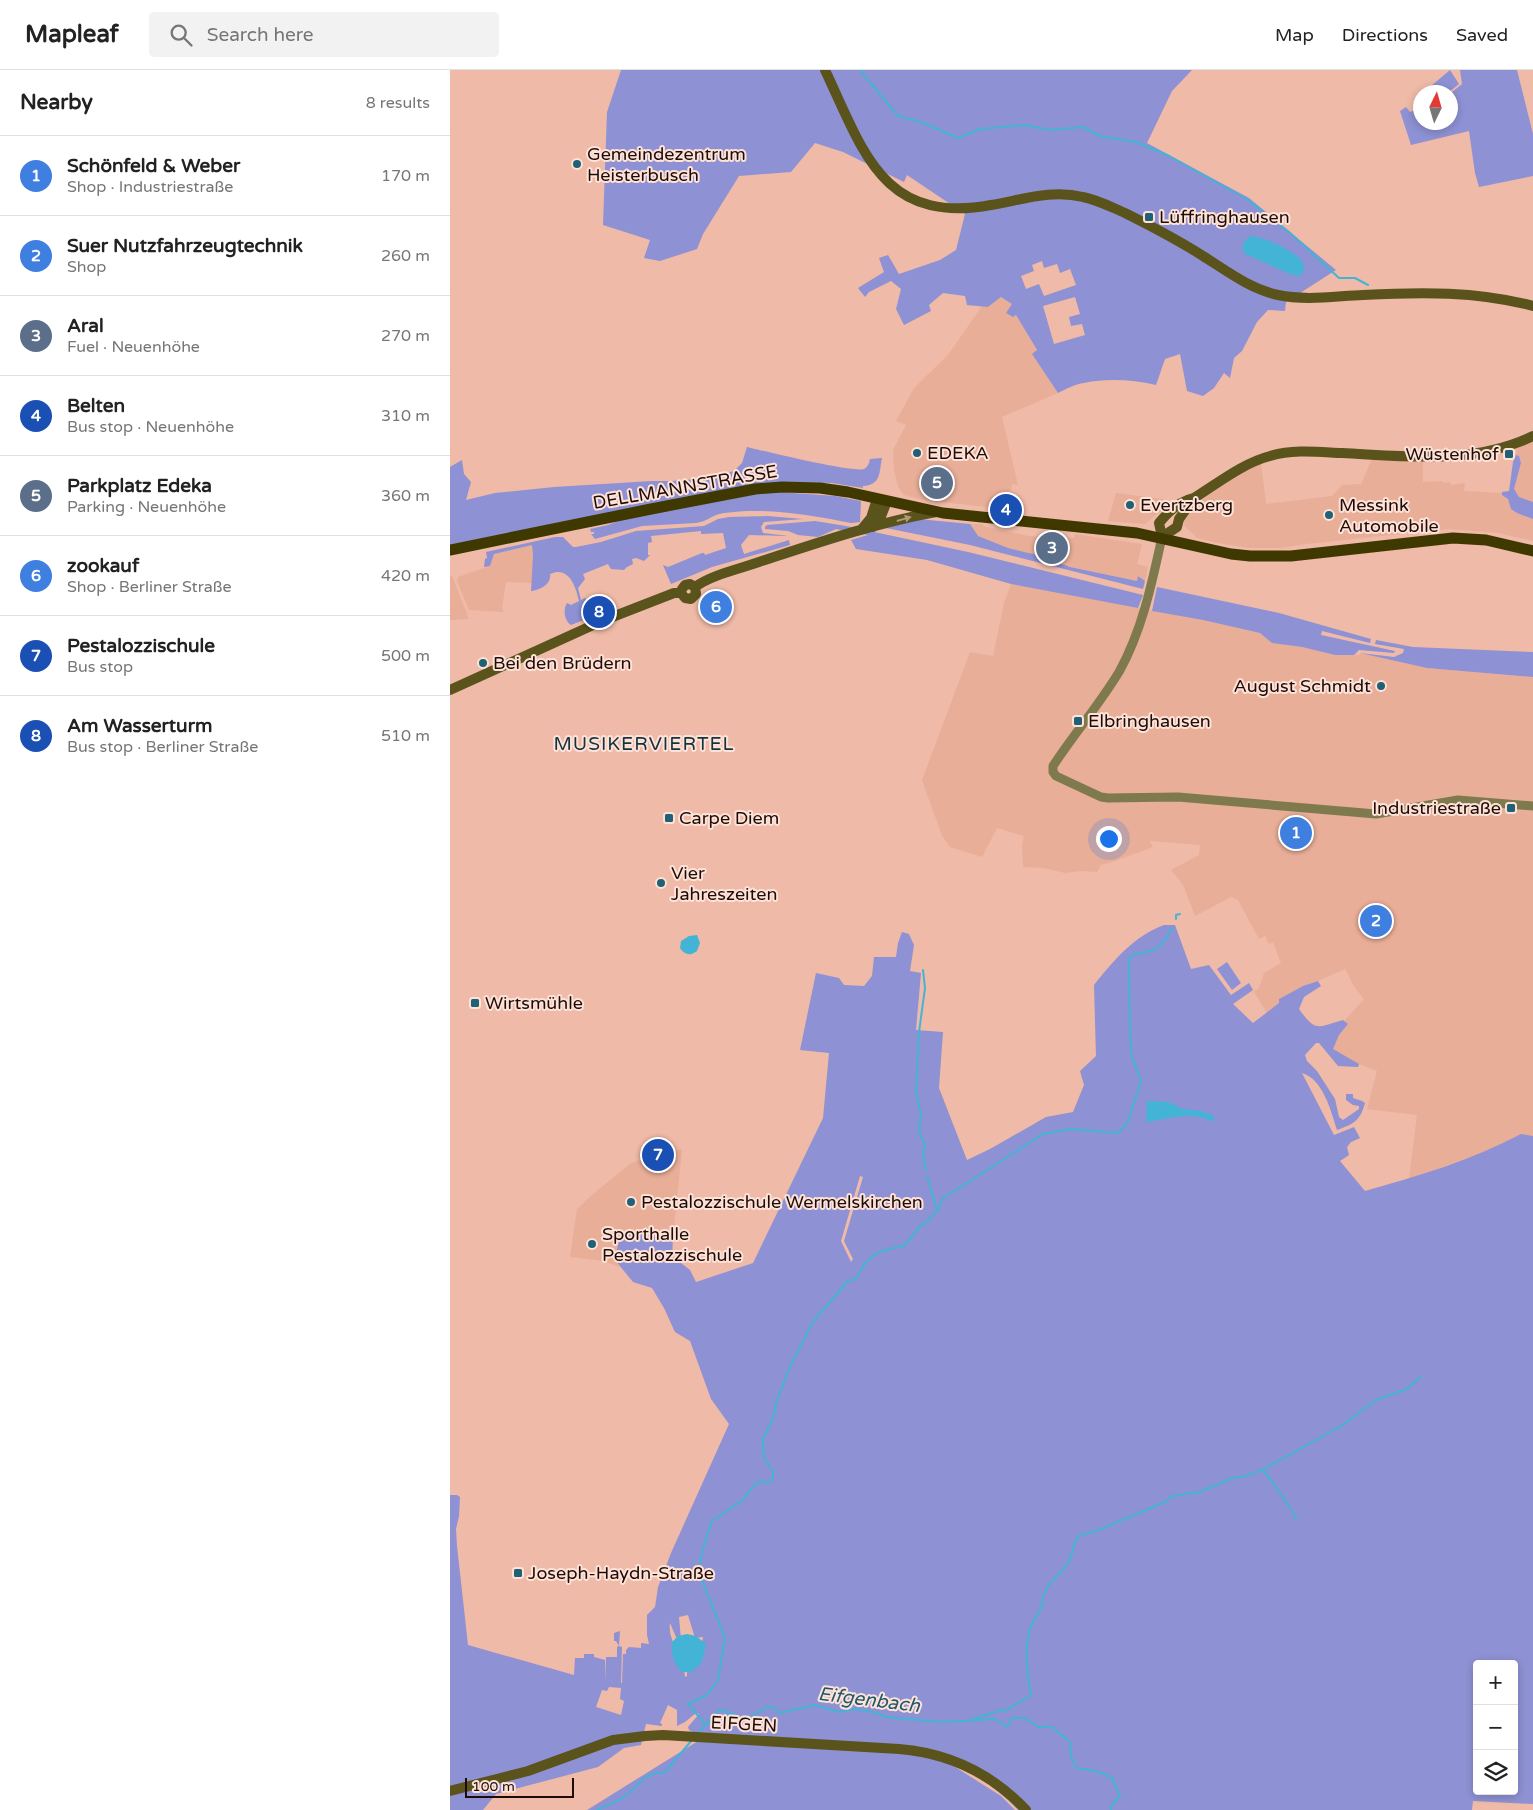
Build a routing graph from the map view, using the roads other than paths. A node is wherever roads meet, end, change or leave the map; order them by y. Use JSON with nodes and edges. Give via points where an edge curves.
{"nodes":[{"id":1,"x":825,"y":70,"type":"edge"},
{"id":2,"x":1533,"y":306,"type":"edge"},
{"id":3,"x":1533,"y":436,"type":"edge"},
{"id":4,"x":1194,"y":498,"type":"junction"},
{"id":5,"x":882,"y":500,"type":"junction"},
{"id":6,"x":936,"y":512,"type":"junction"},
{"id":7,"x":873,"y":527,"type":"junction"},
{"id":8,"x":861,"y":530,"type":"junction"},
{"id":9,"x":1162,"y":537,"type":"junction"},
{"id":10,"x":450,"y":550,"type":"edge"},
{"id":11,"x":1533,"y":551,"type":"edge"},
{"id":12,"x":450,"y":690,"type":"edge"},
{"id":13,"x":1533,"y":806,"type":"edge"},
{"id":14,"x":450,"y":1791,"type":"edge"},
{"id":15,"x":1026,"y":1810,"type":"edge"}],
"edges":[{"from":1,"to":2,"type":"main road","via":[[874,168],[894,188],[935,207],[962,209],[1045,194],[1082,196],[1167,235],[1268,293],[1310,297],[1464,294]]},
{"from":3,"to":4,"type":"main road","via":[[1497,449],[1448,456],[1278,454],[1241,468]]},
{"from":4,"to":9,"type":"main road","via":[[1177,527]]},
{"from":4,"to":9,"type":"main road","via":[[1169,512],[1159,523]]},
{"from":5,"to":6,"type":"main road","name":"DELLMANNSTRASSE"},
{"from":5,"to":7,"type":"main road","via":[[880,519]]},
{"from":5,"to":8,"type":"main road"},
{"from":5,"to":10,"type":"main road","name":"DELLMANNSTRASSE","via":[[808,487],[755,489]]},
{"from":7,"to":6,"type":"main road","one_way":true},
{"from":6,"to":9,"type":"main road","name":"DELLMANNSTRASSE"},
{"from":7,"to":8,"type":"main road"},
{"from":8,"to":12,"type":"main road","via":[[704,581],[695,587],[685,585],[681,593],[602,621]]},
{"from":9,"to":11,"type":"main road","name":"DELLMANNSTRASSE","via":[[1250,556],[1291,556],[1452,538],[1486,540]]},
{"from":9,"to":13,"type":"street","via":[[1145,608],[1120,669],[1052,768],[1061,778],[1108,798],[1186,797],[1376,814],[1458,800]]},
{"from":14,"to":15,"type":"main road","name":"EIFGEN","via":[[528,1772],[613,1740],[683,1736],[929,1753],[977,1770]]}]}
